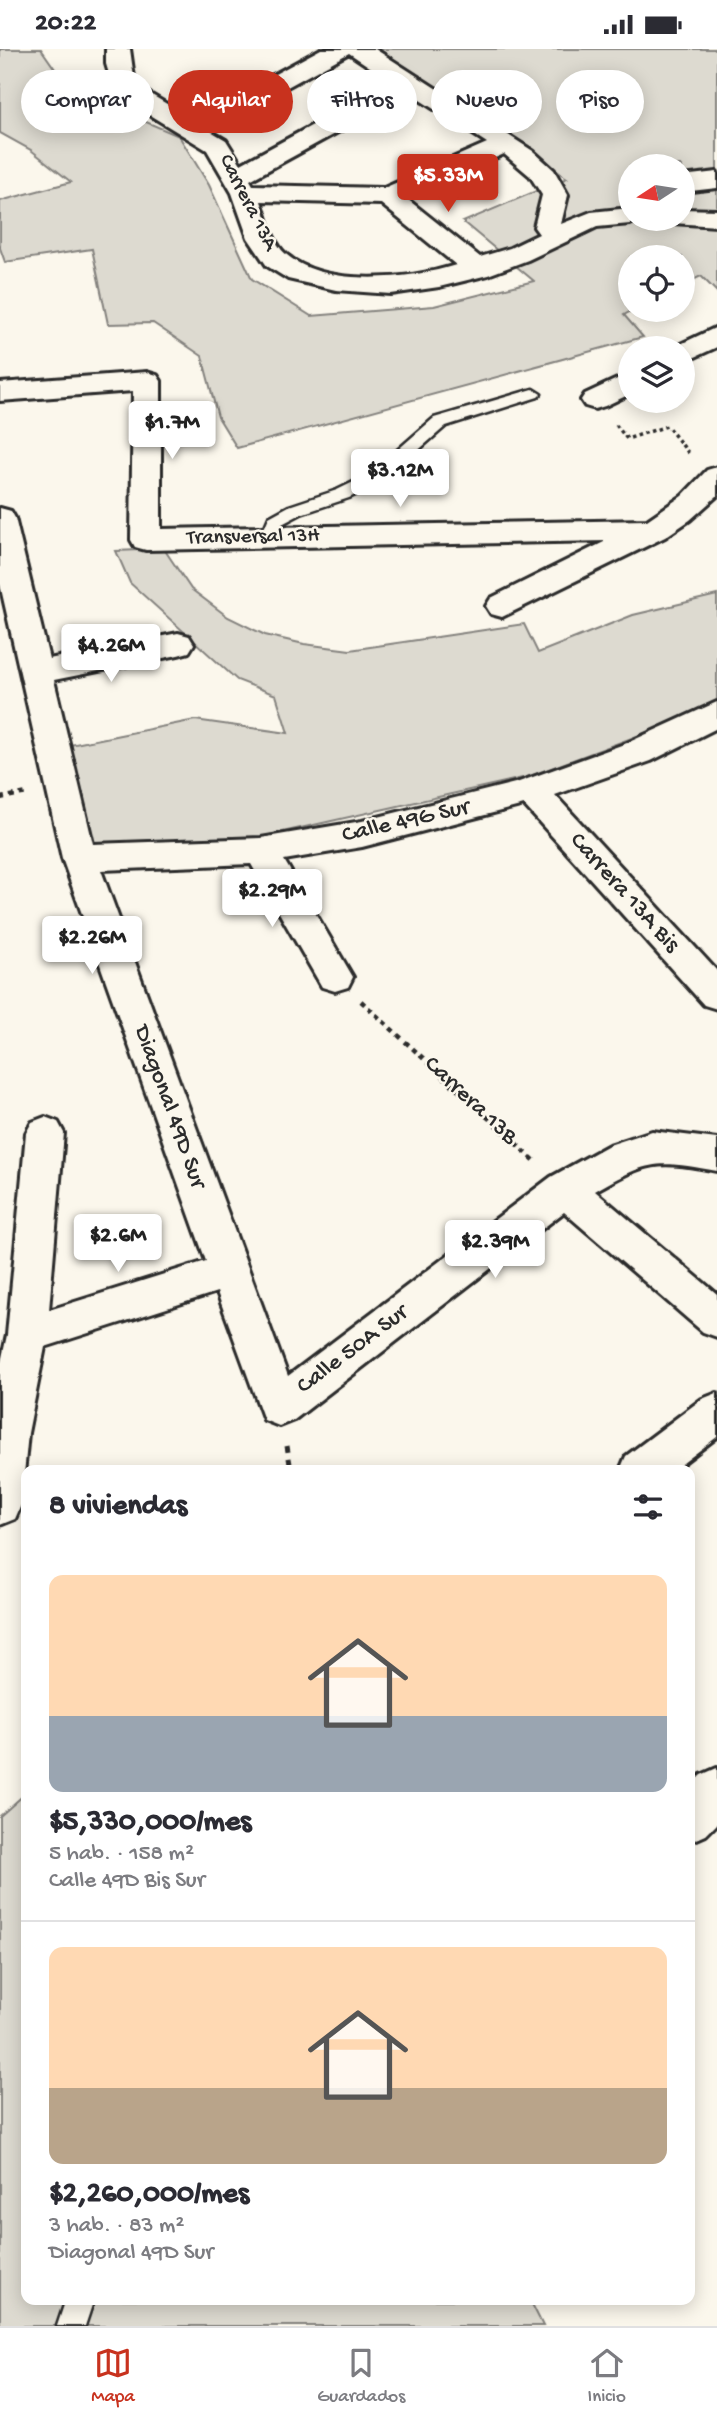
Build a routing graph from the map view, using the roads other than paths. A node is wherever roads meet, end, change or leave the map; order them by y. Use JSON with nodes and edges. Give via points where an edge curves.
{"nodes":[{"id":1,"x":118,"y":49,"type":"edge"},
{"id":2,"x":339,"y":49,"type":"edge"},
{"id":3,"x":358,"y":49,"type":"edge"},
{"id":4,"x":390,"y":70,"type":"edge"},
{"id":5,"x":293,"y":74,"type":"edge"},
{"id":6,"x":417,"y":88,"type":"edge"},
{"id":7,"x":168,"y":115,"type":"edge"},
{"id":8,"x":198,"y":133,"type":"edge"},
{"id":9,"x":326,"y":133,"type":"edge"},
{"id":10,"x":507,"y":144,"type":"junction"},
{"id":11,"x":717,"y":180,"type":"edge"},
{"id":12,"x":695,"y":183,"type":"edge"},
{"id":13,"x":240,"y":185,"type":"junction"},
{"id":14,"x":388,"y":196,"type":"junction"},
{"id":15,"x":618,"y":204,"type":"edge"},
{"id":16,"x":618,"y":217,"type":"edge"},
{"id":17,"x":695,"y":217,"type":"edge"},
{"id":18,"x":717,"y":218,"type":"edge"},
{"id":19,"x":590,"y":220,"type":"junction"},
{"id":20,"x":555,"y":237,"type":"junction"},
{"id":21,"x":478,"y":269,"type":"junction"},
{"id":22,"x":717,"y":336,"type":"edge"},
{"id":23,"x":695,"y":347,"type":"edge"},
{"id":24,"x":618,"y":388,"type":"edge"},
{"id":25,"x":0,"y":392,"type":"edge"},
{"id":26,"x":533,"y":394,"type":"dead end"},
{"id":27,"x":595,"y":400,"type":"road end"},
{"id":28,"x":715,"y":480,"type":"edge"},
{"id":29,"x":0,"y":518,"type":"edge"},
{"id":30,"x":654,"y":530,"type":"junction"},
{"id":31,"x":268,"y":538,"type":"junction"},
{"id":32,"x":502,"y":606,"type":"dead end"},
{"id":33,"x":178,"y":644,"type":"dead end"},
{"id":34,"x":34,"y":673,"type":"junction"},
{"id":35,"x":717,"y":714,"type":"edge"},
{"id":36,"x":531,"y":791,"type":"junction"},
{"id":37,"x":261,"y":851,"type":"junction"},
{"id":38,"x":79,"y":858,"type":"junction"},
{"id":39,"x":335,"y":977,"type":"road end"},
{"id":40,"x":717,"y":995,"type":"edge"},
{"id":41,"x":45,"y":1133,"type":"dead end"},
{"id":42,"x":717,"y":1155,"type":"edge"},
{"id":43,"x":565,"y":1189,"type":"junction"},
{"id":44,"x":229,"y":1271,"type":"junction"},
{"id":45,"x":717,"y":1319,"type":"edge"},
{"id":46,"x":26,"y":1335,"type":"junction"},
{"id":47,"x":279,"y":1407,"type":"joint"},
{"id":48,"x":717,"y":1412,"type":"edge"},
{"id":49,"x":4,"y":1432,"type":"edge"},
{"id":50,"x":648,"y":1465,"type":"edge"},
{"id":51,"x":0,"y":1505,"type":"edge"},
{"id":52,"x":78,"y":2305,"type":"edge"},
{"id":53,"x":71,"y":2326,"type":"edge"}],
"edges":[{"from":1,"to":7,"type":"street","name":"Carrera 13A","via":[[124,89]]},
{"from":2,"to":5,"type":"street"},
{"from":3,"to":4,"type":"street"},
{"from":6,"to":10,"type":"street"},
{"from":8,"to":13,"type":"street","name":"Carrera 13A","via":[[217,145]]},
{"from":9,"to":13,"type":"street"},
{"from":10,"to":14,"type":"street"},
{"from":10,"to":20,"type":"street","via":[[539,169],[555,191],[547,227]]},
{"from":11,"to":12,"type":"street"},
{"from":13,"to":14,"type":"street"},
{"from":13,"to":21,"type":"street","name":"Carrera 13A","via":[[261,239],[276,260],[298,273],[336,282],[391,286]]},
{"from":14,"to":21,"type":"street"},
{"from":15,"to":19,"type":"street"},
{"from":16,"to":19,"type":"street"},
{"from":17,"to":18,"type":"street"},
{"from":19,"to":20,"type":"street"},
{"from":20,"to":21,"type":"street"},
{"from":22,"to":23,"type":"street"},
{"from":24,"to":27,"type":"street"},
{"from":25,"to":31,"type":"street","name":"Transversal 13H","via":[[147,381],[146,540]]},
{"from":26,"to":31,"type":"lane","via":[[440,422],[376,478],[275,521]]},
{"from":28,"to":30,"type":"street","via":[[683,512]]},
{"from":29,"to":34,"type":"street","name":"Diagonal 49D Sur"},
{"from":30,"to":31,"type":"street","name":"Transversal 13H"},
{"from":30,"to":32,"type":"street"},
{"from":33,"to":34,"type":"street"},
{"from":34,"to":38,"type":"street","name":"Diagonal 49D Sur"},
{"from":35,"to":36,"type":"street","name":"Calle 49G Sur","via":[[639,752]]},
{"from":36,"to":37,"type":"street","name":"Calle 49G Sur","via":[[362,834]]},
{"from":36,"to":40,"type":"street","name":"Carrera 13A Bis"},
{"from":37,"to":38,"type":"street","name":"Calle 49G Sur"},
{"from":37,"to":39,"type":"street"},
{"from":38,"to":44,"type":"street","name":"Diagonal 49D Sur"},
{"from":41,"to":46,"type":"street"},
{"from":42,"to":43,"type":"street","name":"Calle 50A Sur","via":[[652,1147],[622,1156]]},
{"from":43,"to":45,"type":"street"},
{"from":43,"to":47,"type":"street","name":"Calle 50A Sur"},
{"from":44,"to":46,"type":"street"},
{"from":44,"to":47,"type":"street","name":"Diagonal 49D Sur"},
{"from":46,"to":49,"type":"street"},
{"from":48,"to":50,"type":"street"},
{"from":49,"to":51,"type":"street"},
{"from":52,"to":53,"type":"lane"}]}
